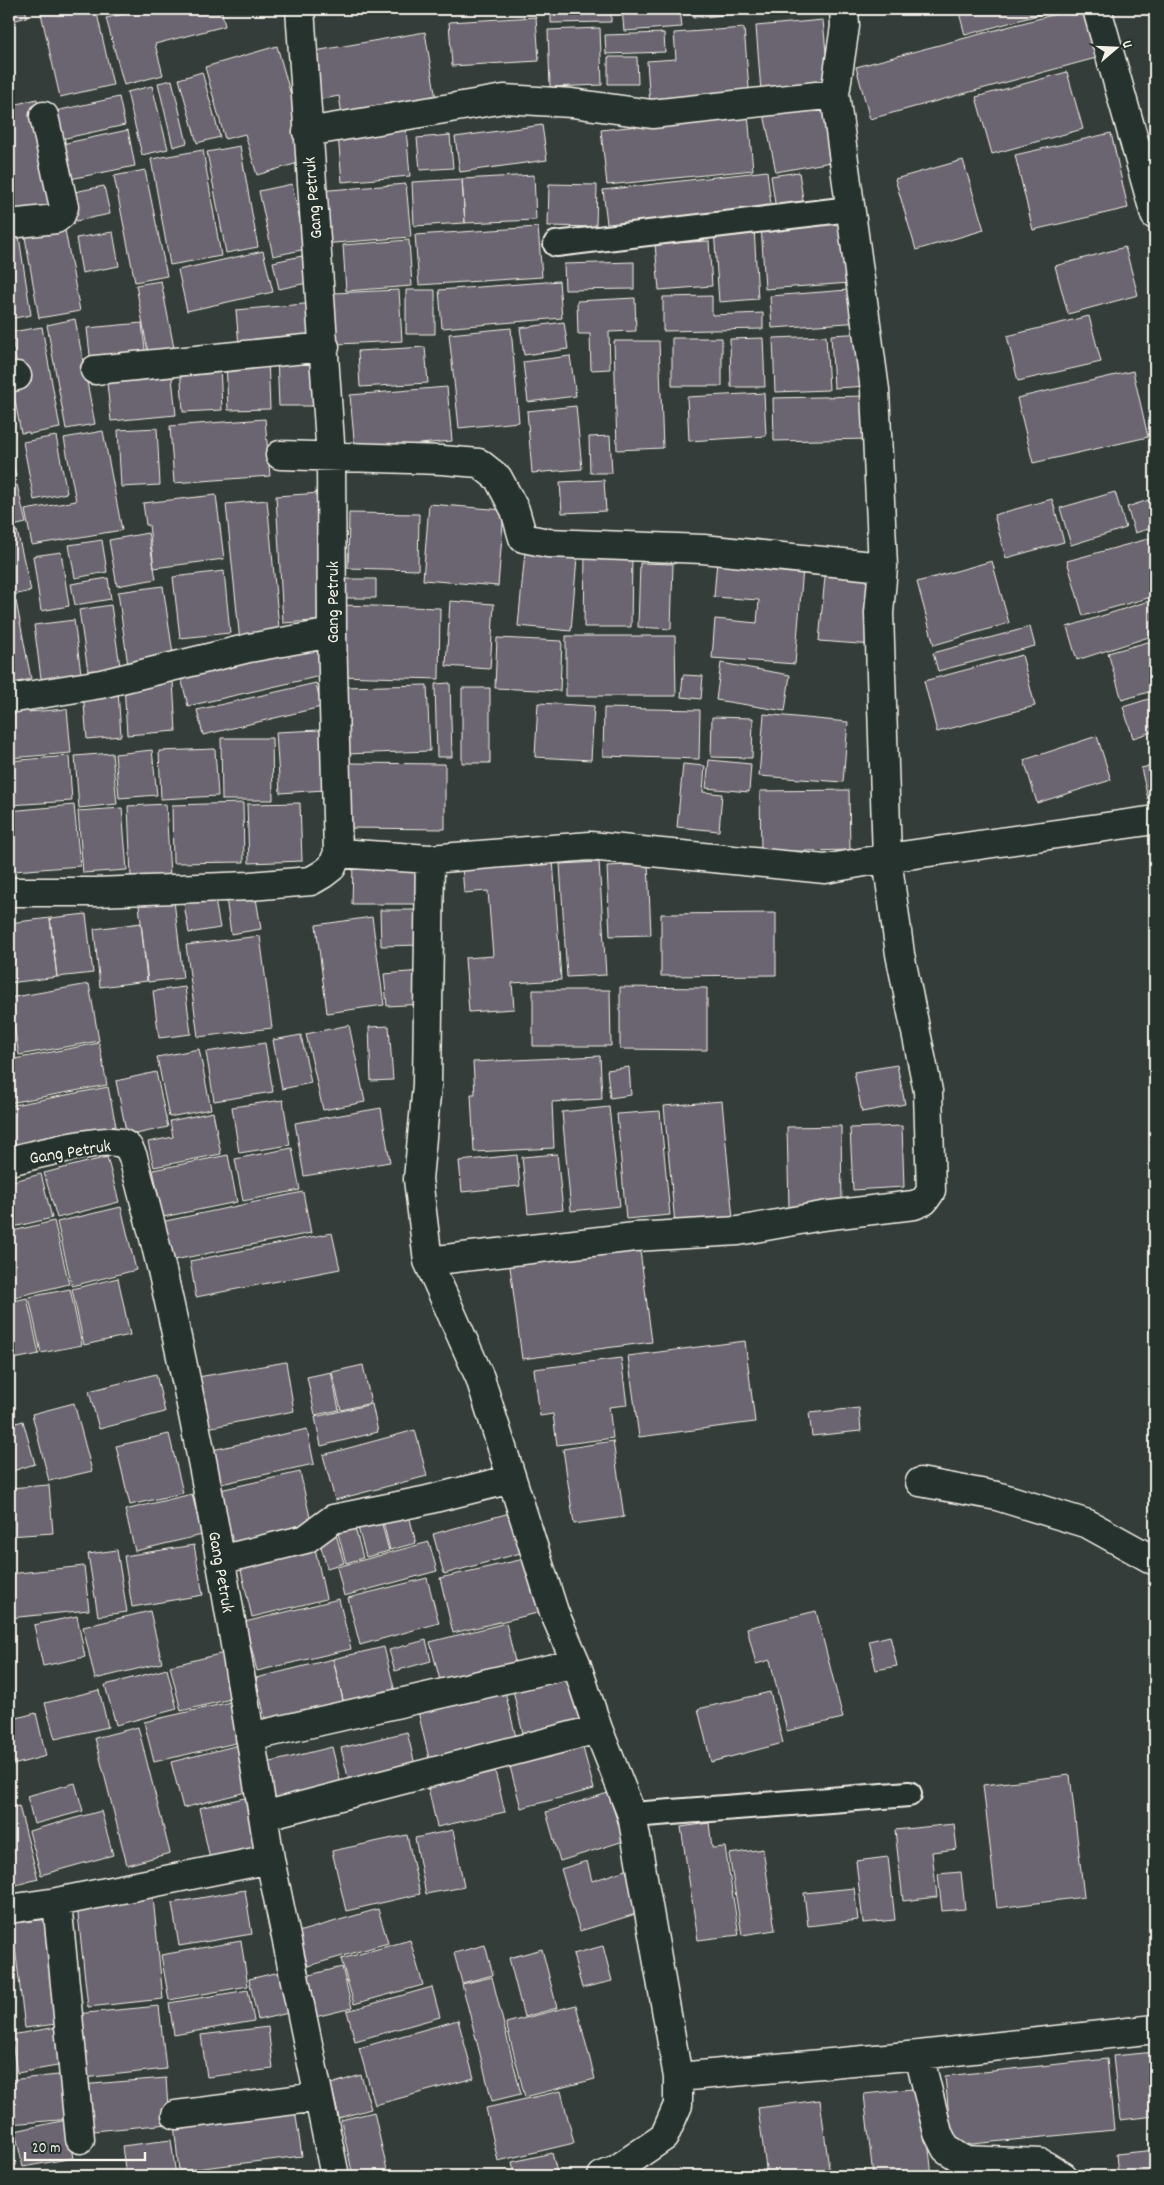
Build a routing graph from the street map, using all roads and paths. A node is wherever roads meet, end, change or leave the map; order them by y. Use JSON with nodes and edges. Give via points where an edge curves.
{"nodes":[{"id":1,"x":300,"y":9,"type":"edge"},
{"id":2,"x":844,"y":9,"type":"edge"},
{"id":3,"x":1097,"y":9,"type":"edge"},
{"id":4,"x":835,"y":94,"type":"junction"},
{"id":5,"x":44,"y":116,"type":"dead end"},
{"id":6,"x":307,"y":132,"type":"junction"},
{"id":7,"x":850,"y":209,"type":"junction"},
{"id":8,"x":1155,"y":215,"type":"edge"},
{"id":9,"x":9,"y":224,"type":"edge"},
{"id":10,"x":556,"y":244,"type":"dead end"},
{"id":11,"x":324,"y":347,"type":"junction"},
{"id":12,"x":95,"y":370,"type":"dead end"},
{"id":13,"x":280,"y":455,"type":"dead end"},
{"id":14,"x":331,"y":457,"type":"junction"},
{"id":15,"x":883,"y":567,"type":"junction"},
{"id":16,"x":332,"y":633,"type":"junction"},
{"id":17,"x":9,"y":699,"type":"edge"},
{"id":18,"x":1155,"y":820,"type":"edge"},
{"id":19,"x":338,"y":853,"type":"junction"},
{"id":20,"x":887,"y":858,"type":"junction"},
{"id":21,"x":430,"y":860,"type":"junction"},
{"id":22,"x":9,"y":892,"type":"edge"},
{"id":23,"x":9,"y":1161,"type":"edge"},
{"id":24,"x":428,"y":1261,"type":"junction"},
{"id":25,"x":512,"y":1479,"type":"junction"},
{"id":26,"x":920,"y":1482,"type":"dead end"},
{"id":27,"x":220,"y":1560,"type":"junction"},
{"id":28,"x":1155,"y":1561,"type":"edge"},
{"id":29,"x":576,"y":1663,"type":"junction"},
{"id":30,"x":598,"y":1729,"type":"junction"},
{"id":31,"x":250,"y":1737,"type":"junction"},
{"id":32,"x":909,"y":1794,"type":"dead end"},
{"id":33,"x":632,"y":1815,"type":"junction"},
{"id":34,"x":263,"y":1816,"type":"junction"},
{"id":35,"x":270,"y":1859,"type":"junction"},
{"id":36,"x":57,"y":1902,"type":"junction"},
{"id":37,"x":9,"y":1909,"type":"edge"},
{"id":38,"x":1155,"y":2029,"type":"edge"},
{"id":39,"x":919,"y":2055,"type":"junction"},
{"id":40,"x":678,"y":2077,"type":"junction"},
{"id":41,"x":318,"y":2097,"type":"junction"},
{"id":42,"x":176,"y":2115,"type":"dead end"},
{"id":43,"x":80,"y":2139,"type":"dead end"},
{"id":44,"x":335,"y":2176,"type":"edge"},
{"id":45,"x":602,"y":2176,"type":"edge"},
{"id":46,"x":1063,"y":2176,"type":"edge"}],
"edges":[{"from":1,"to":6,"type":"street","name":"Gang Petruk"},
{"from":2,"to":4,"type":"street"},
{"from":3,"to":8,"type":"street"},
{"from":4,"to":6,"type":"street","via":[[652,114],[572,103],[504,99]]},
{"from":4,"to":7,"type":"street"},
{"from":5,"to":9,"type":"street","via":[[64,207],[56,219]]},
{"from":6,"to":11,"type":"street","name":"Gang Petruk"},
{"from":7,"to":10,"type":"lane"},
{"from":7,"to":15,"type":"street","via":[[875,390]]},
{"from":11,"to":12,"type":"street"},
{"from":11,"to":14,"type":"street","name":"Gang Petruk"},
{"from":13,"to":14,"type":"street"},
{"from":14,"to":15,"type":"street","via":[[479,463],[498,478],[515,510],[523,538],[548,543],[703,549]]},
{"from":14,"to":16,"type":"street","name":"Gang Petruk"},
{"from":15,"to":20,"type":"street","via":[[879,613]]},
{"from":16,"to":17,"type":"street","via":[[249,648],[101,684]]},
{"from":16,"to":19,"type":"street","name":"Gang Petruk"},
{"from":18,"to":20,"type":"street"},
{"from":19,"to":21,"type":"street"},
{"from":19,"to":22,"type":"street","via":[[332,867],[311,881],[192,888]]},
{"from":20,"to":21,"type":"street","via":[[825,869],[590,846]]},
{"from":20,"to":24,"type":"street","via":[[900,954],[928,1091],[931,1191],[924,1201],[738,1231],[635,1237]]},
{"from":21,"to":24,"type":"street","via":[[427,1085],[418,1180]]},
{"from":23,"to":27,"type":"street","name":"Gang Petruk","via":[[99,1143],[119,1142],[129,1147],[168,1296]]},
{"from":24,"to":25,"type":"street","via":[[480,1378]]},
{"from":25,"to":27,"type":"street","via":[[333,1519],[306,1539]]},
{"from":25,"to":29,"type":"street","via":[[554,1612]]},
{"from":26,"to":28,"type":"street","via":[[997,1496],[1088,1524]]},
{"from":27,"to":31,"type":"street","name":"Gang Petruk"},
{"from":29,"to":30,"type":"street"},
{"from":29,"to":31,"type":"street"},
{"from":30,"to":33,"type":"street"},
{"from":30,"to":34,"type":"street"},
{"from":31,"to":34,"type":"street","name":"Gang Petruk"},
{"from":32,"to":33,"type":"lane"},
{"from":33,"to":40,"type":"street"},
{"from":34,"to":35,"type":"street","name":"Gang Petruk"},
{"from":35,"to":36,"type":"street"},
{"from":35,"to":41,"type":"street","name":"Gang Petruk"},
{"from":36,"to":37,"type":"street"},
{"from":36,"to":43,"type":"street"},
{"from":38,"to":39,"type":"street"},
{"from":39,"to":40,"type":"street"},
{"from":39,"to":46,"type":"street","via":[[938,2133],[946,2149],[964,2160],[1041,2163]]},
{"from":40,"to":45,"type":"street","via":[[678,2105],[664,2137]]},
{"from":41,"to":42,"type":"street"},
{"from":41,"to":44,"type":"street","name":"Gang Petruk"}]}
